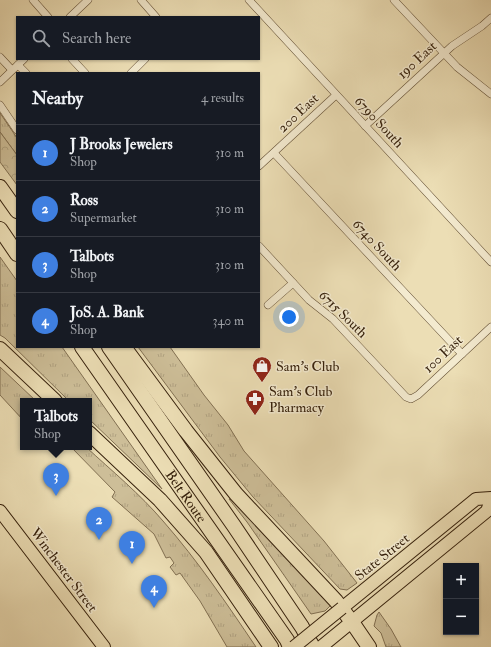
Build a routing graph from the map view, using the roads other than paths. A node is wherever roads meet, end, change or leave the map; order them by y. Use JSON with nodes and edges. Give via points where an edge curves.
{"nodes":[{"id":1,"x":32,"y":0,"type":"edge"},
{"id":2,"x":88,"y":0,"type":"edge"},
{"id":3,"x":141,"y":0,"type":"edge"},
{"id":4,"x":249,"y":0,"type":"edge"},
{"id":5,"x":394,"y":0,"type":"edge"},
{"id":6,"x":47,"y":16,"type":"edge"},
{"id":7,"x":71,"y":16,"type":"edge"},
{"id":8,"x":155,"y":16,"type":"edge"},
{"id":9,"x":491,"y":18,"type":"edge"},
{"id":10,"x":444,"y":53,"type":"junction"},
{"id":11,"x":0,"y":57,"type":"edge"},
{"id":12,"x":23,"y":60,"type":"edge"},
{"id":13,"x":73,"y":60,"type":"edge"},
{"id":14,"x":144,"y":60,"type":"edge"},
{"id":15,"x":18,"y":65,"type":"junction"},
{"id":16,"x":12,"y":70,"type":"junction"},
{"id":17,"x":25,"y":72,"type":"edge"},
{"id":18,"x":84,"y":72,"type":"edge"},
{"id":19,"x":132,"y":72,"type":"edge"},
{"id":20,"x":0,"y":82,"type":"edge"},
{"id":21,"x":491,"y":94,"type":"edge"},
{"id":22,"x":336,"y":95,"type":"junction"},
{"id":23,"x":0,"y":105,"type":"edge"},
{"id":24,"x":365,"y":126,"type":"junction"},
{"id":25,"x":16,"y":129,"type":"edge"},
{"id":26,"x":274,"y":153,"type":"junction"},
{"id":27,"x":260,"y":165,"type":"edge"},
{"id":28,"x":0,"y":187,"type":"edge"},
{"id":29,"x":16,"y":209,"type":"edge"},
{"id":30,"x":0,"y":229,"type":"edge"},
{"id":31,"x":260,"y":247,"type":"edge"},
{"id":32,"x":16,"y":253,"type":"edge"},
{"id":33,"x":491,"y":262,"type":"edge"},
{"id":34,"x":294,"y":283,"type":"junction"},
{"id":35,"x":268,"y":305,"type":"dead end"},
{"id":36,"x":491,"y":327,"type":"edge"},
{"id":37,"x":83,"y":348,"type":"edge"},
{"id":38,"x":110,"y":348,"type":"edge"},
{"id":39,"x":125,"y":348,"type":"edge"},
{"id":40,"x":0,"y":350,"type":"edge"},
{"id":41,"x":462,"y":354,"type":"junction"},
{"id":42,"x":52,"y":398,"type":"edge"},
{"id":43,"x":411,"y":399,"type":"joint"},
{"id":44,"x":92,"y":436,"type":"edge"},
{"id":45,"x":491,"y":499,"type":"edge"},
{"id":46,"x":0,"y":511,"type":"edge"},
{"id":47,"x":342,"y":608,"type":"junction"},
{"id":48,"x":352,"y":622,"type":"junction"},
{"id":49,"x":104,"y":647,"type":"edge"},
{"id":50,"x":271,"y":647,"type":"edge"},
{"id":51,"x":290,"y":647,"type":"edge"},
{"id":52,"x":294,"y":647,"type":"edge"},
{"id":53,"x":314,"y":647,"type":"edge"},
{"id":54,"x":321,"y":647,"type":"edge"},
{"id":55,"x":369,"y":647,"type":"edge"}],
"edges":[{"from":1,"to":6,"type":"street"},
{"from":2,"to":7,"type":"street"},
{"from":3,"to":8,"type":"street"},
{"from":4,"to":22,"type":"street","name":"6790 South"},
{"from":5,"to":10,"type":"street"},
{"from":9,"to":10,"type":"street","name":"190 East"},
{"from":10,"to":21,"type":"street","via":[[464,74]]},
{"from":10,"to":24,"type":"street","name":"190 East"},
{"from":11,"to":16,"type":"street"},
{"from":12,"to":15,"type":"street"},
{"from":13,"to":18,"type":"street"},
{"from":14,"to":19,"type":"street"},
{"from":15,"to":16,"type":"street"},
{"from":15,"to":17,"type":"street"},
{"from":16,"to":20,"type":"street"},
{"from":22,"to":24,"type":"street","name":"6790 South"},
{"from":22,"to":26,"type":"street","name":"200 East"},
{"from":23,"to":25,"type":"street"},
{"from":24,"to":33,"type":"street","name":"6790 South"},
{"from":26,"to":27,"type":"street","name":"200 East"},
{"from":26,"to":41,"type":"street","name":"6740 South"},
{"from":28,"to":29,"type":"highway"},
{"from":30,"to":32,"type":"highway"},
{"from":31,"to":34,"type":"street","name":"6715 South"},
{"from":34,"to":35,"type":"street"},
{"from":34,"to":43,"type":"street","name":"6715 South","via":[[309,300],[333,319],[402,394]]},
{"from":36,"to":41,"type":"street","name":"100 East"},
{"from":37,"to":51,"type":"highway","name":"Belt Route"},
{"from":38,"to":53,"type":"highway","name":"Belt Route","via":[[238,532]]},
{"from":39,"to":47,"type":"highway","via":[[236,494]]},
{"from":40,"to":42,"type":"highway"},
{"from":41,"to":43,"type":"street","name":"100 East"},
{"from":44,"to":50,"type":"highway","via":[[160,500],[206,552]]},
{"from":45,"to":47,"type":"main road","name":"State Street","via":[[476,499]]},
{"from":45,"to":48,"type":"main road","name":"State Street","via":[[487,512]]},
{"from":46,"to":49,"type":"main road","name":"Winchester Street"},
{"from":47,"to":48,"type":"highway"},
{"from":47,"to":52,"type":"main road","name":"State Street","bridge":true},
{"from":48,"to":54,"type":"main road","name":"State Street"},
{"from":48,"to":55,"type":"highway"}]}
